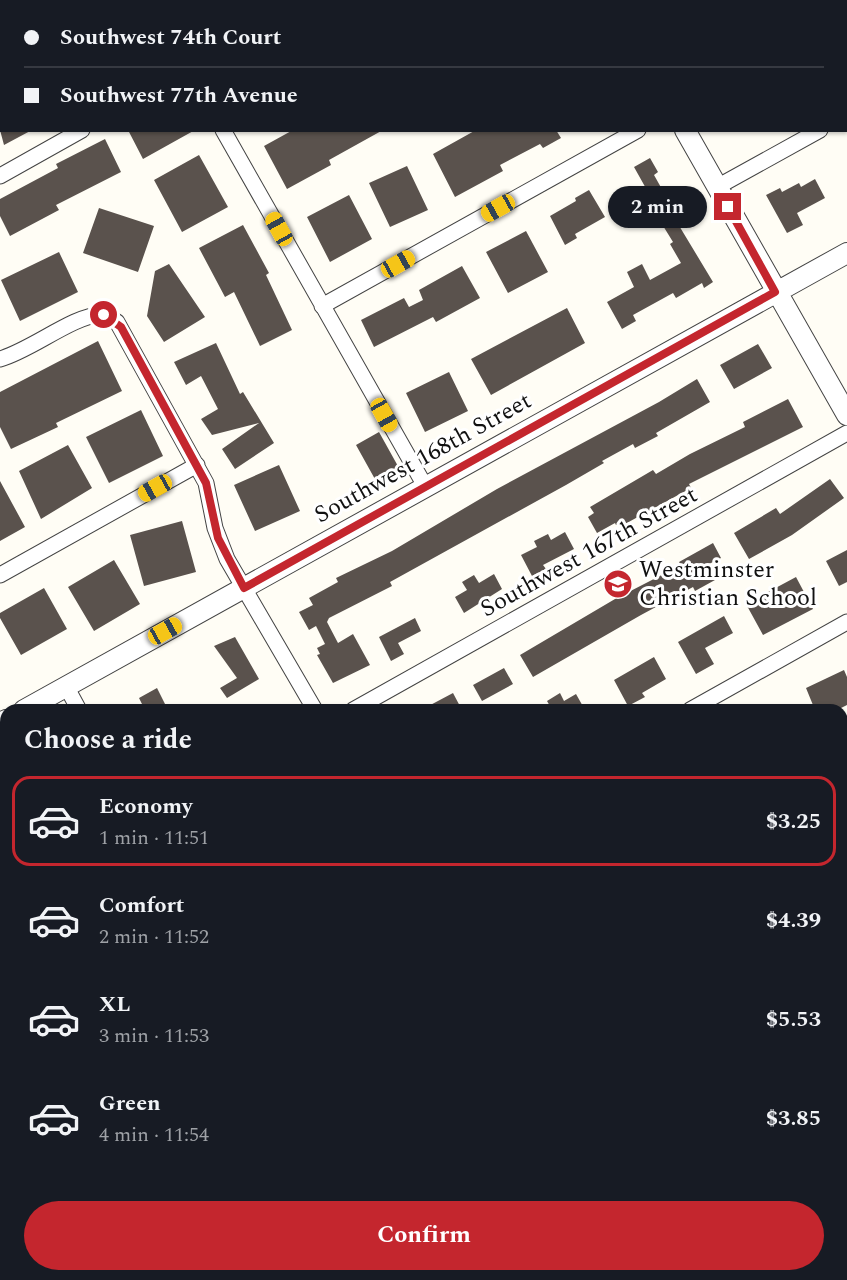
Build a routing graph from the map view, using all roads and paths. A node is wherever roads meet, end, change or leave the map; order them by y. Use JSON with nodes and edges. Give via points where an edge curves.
{"nodes":[{"id":1,"x":78,"y":132,"type":"edge"},
{"id":2,"x":226,"y":132,"type":"edge"},
{"id":3,"x":634,"y":132,"type":"edge"},
{"id":4,"x":686,"y":132,"type":"edge"},
{"id":5,"x":816,"y":132,"type":"edge"},
{"id":6,"x":0,"y":176,"type":"edge"},
{"id":7,"x":717,"y":187,"type":"junction"},
{"id":8,"x":847,"y":252,"type":"edge"},
{"id":9,"x":775,"y":292,"type":"junction"},
{"id":10,"x":322,"y":306,"type":"junction"},
{"id":11,"x":0,"y":359,"type":"edge"},
{"id":12,"x":847,"y":415,"type":"edge"},
{"id":13,"x":847,"y":433,"type":"edge"},
{"id":14,"x":197,"y":465,"type":"junction"},
{"id":15,"x":425,"y":486,"type":"junction"},
{"id":16,"x":0,"y":575,"type":"edge"},
{"id":17,"x":244,"y":588,"type":"junction"},
{"id":18,"x":847,"y":622,"type":"edge"},
{"id":19,"x":66,"y":686,"type":"junction"},
{"id":20,"x":34,"y":704,"type":"edge"},
{"id":21,"x":76,"y":704,"type":"edge"},
{"id":22,"x":312,"y":704,"type":"edge"},
{"id":23,"x":364,"y":704,"type":"edge"},
{"id":24,"x":701,"y":704,"type":"edge"}],
"edges":[{"from":1,"to":6,"type":"street"},
{"from":2,"to":10,"type":"street"},
{"from":3,"to":10,"type":"street"},
{"from":4,"to":7,"type":"street"},
{"from":5,"to":7,"type":"street"},
{"from":7,"to":9,"type":"street"},
{"from":8,"to":9,"type":"street","name":"Southwest 168th Street"},
{"from":9,"to":12,"type":"street"},
{"from":9,"to":15,"type":"street","name":"Southwest 168th Street"},
{"from":10,"to":15,"type":"street"},
{"from":11,"to":14,"type":"street","via":[[90,316],[111,317],[121,327]]},
{"from":13,"to":23,"type":"street","name":"Southwest 167th Street"},
{"from":14,"to":16,"type":"street"},
{"from":14,"to":17,"type":"street","via":[[209,492],[218,538]]},
{"from":15,"to":17,"type":"street","name":"Southwest 168th Street"},
{"from":17,"to":19,"type":"street","name":"Southwest 168th Street"},
{"from":17,"to":22,"type":"street"},
{"from":18,"to":24,"type":"street"},
{"from":19,"to":20,"type":"street","name":"Southwest 168th Street"},
{"from":19,"to":21,"type":"street"}]}
